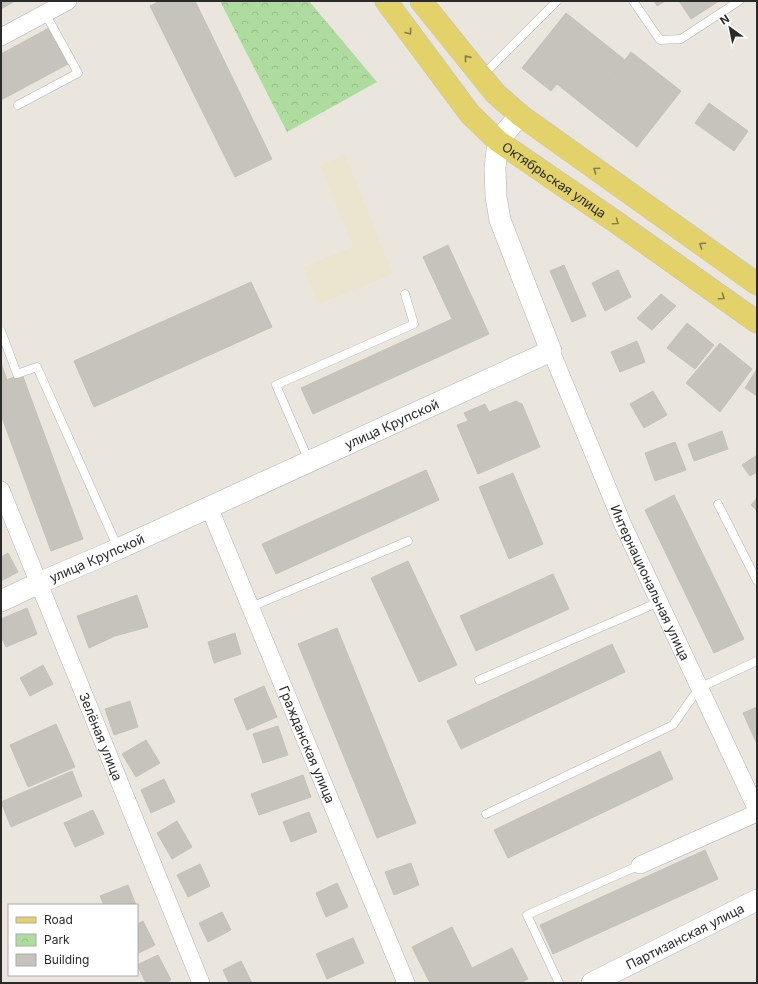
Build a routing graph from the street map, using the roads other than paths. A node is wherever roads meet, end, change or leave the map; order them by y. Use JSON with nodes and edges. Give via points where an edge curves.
{"nodes":[{"id":1,"x":68,"y":1,"type":"edge"},
{"id":2,"x":386,"y":1,"type":"edge"},
{"id":3,"x":421,"y":1,"type":"edge"},
{"id":4,"x":557,"y":1,"type":"edge"},
{"id":5,"x":633,"y":1,"type":"edge"},
{"id":6,"x":739,"y":1,"type":"edge"},
{"id":7,"x":45,"y":13,"type":"junction"},
{"id":8,"x":2,"y":33,"type":"edge"},
{"id":9,"x":481,"y":77,"type":"junction"},
{"id":10,"x":18,"y":105,"type":"dead end"},
{"id":11,"x":520,"y":115,"type":"junction"},
{"id":12,"x":498,"y":141,"type":"junction"},
{"id":13,"x":753,"y":279,"type":"edge"},
{"id":14,"x":404,"y":294,"type":"dead end"},
{"id":15,"x":757,"y":322,"type":"edge"},
{"id":16,"x":1,"y":331,"type":"edge"},
{"id":17,"x":551,"y":351,"type":"junction"},
{"id":18,"x":310,"y":462,"type":"junction"},
{"id":19,"x":1,"y":490,"type":"edge"},
{"id":20,"x":718,"y":504,"type":"dead end"},
{"id":21,"x":209,"y":507,"type":"junction"},
{"id":22,"x":408,"y":541,"type":"dead end"},
{"id":23,"x":118,"y":549,"type":"junction"},
{"id":24,"x":757,"y":581,"type":"edge"},
{"id":25,"x":39,"y":583,"type":"junction"},
{"id":26,"x":1,"y":601,"type":"edge"},
{"id":27,"x":659,"y":602,"type":"junction"},
{"id":28,"x":251,"y":607,"type":"junction"},
{"id":29,"x":757,"y":661,"type":"edge"},
{"id":30,"x":479,"y":680,"type":"dead end"},
{"id":31,"x":700,"y":688,"type":"junction"},
{"id":32,"x":757,"y":810,"type":"edge"},
{"id":33,"x":757,"y":813,"type":"edge"},
{"id":34,"x":486,"y":814,"type":"dead end"},
{"id":35,"x":640,"y":865,"type":"joint"},
{"id":36,"x":757,"y":900,"type":"edge"},
{"id":37,"x":201,"y":983,"type":"edge"},
{"id":38,"x":406,"y":983,"type":"edge"},
{"id":39,"x":558,"y":983,"type":"edge"},
{"id":40,"x":592,"y":983,"type":"edge"}],
"edges":[{"from":1,"to":7,"type":"street"},
{"from":2,"to":12,"type":"main road","name":"Октябрьская улица","one_way":true,"via":[[470,114]]},
{"from":9,"to":3,"type":"main road","one_way":true},
{"from":4,"to":9,"type":"lane"},
{"from":5,"to":6,"type":"lane","via":[[660,40],[681,39]]},
{"from":7,"to":8,"type":"street"},
{"from":7,"to":10,"type":"lane","via":[[78,73]]},
{"from":9,"to":11,"type":"main road"},
{"from":11,"to":12,"type":"street"},
{"from":13,"to":11,"type":"main road","one_way":true},
{"from":12,"to":15,"type":"main road","name":"Октябрьская улица","one_way":true},
{"from":12,"to":17,"type":"street","via":[[495,168],[500,220]]},
{"from":14,"to":18,"type":"lane","via":[[414,324],[276,385]]},
{"from":16,"to":23,"type":"lane","via":[[17,374],[37,367]]},
{"from":17,"to":18,"type":"street","name":"улица Крупской"},
{"from":17,"to":27,"type":"street","name":"Интернациональная улица","via":[[623,525]]},
{"from":18,"to":21,"type":"street","name":"улица Крупской"},
{"from":19,"to":25,"type":"street","name":"Зелёная улица"},
{"from":20,"to":24,"type":"lane"},
{"from":21,"to":23,"type":"street","name":"улица Крупской"},
{"from":21,"to":28,"type":"street","name":"Гражданская улица"},
{"from":22,"to":28,"type":"lane"},
{"from":23,"to":25,"type":"street","name":"улица Крупской"},
{"from":25,"to":26,"type":"street","name":"улица Крупской"},
{"from":25,"to":37,"type":"street","name":"Зелёная улица"},
{"from":27,"to":30,"type":"lane"},
{"from":27,"to":31,"type":"street","name":"Интернациональная улица"},
{"from":28,"to":38,"type":"street","name":"Гражданская улица"},
{"from":29,"to":31,"type":"lane"},
{"from":31,"to":32,"type":"street","name":"Интернациональная улица"},
{"from":31,"to":34,"type":"lane","via":[[673,725]]},
{"from":33,"to":35,"type":"street"},
{"from":35,"to":39,"type":"lane","via":[[527,915]]},
{"from":36,"to":40,"type":"street","name":"Партизанская улица"}]}
